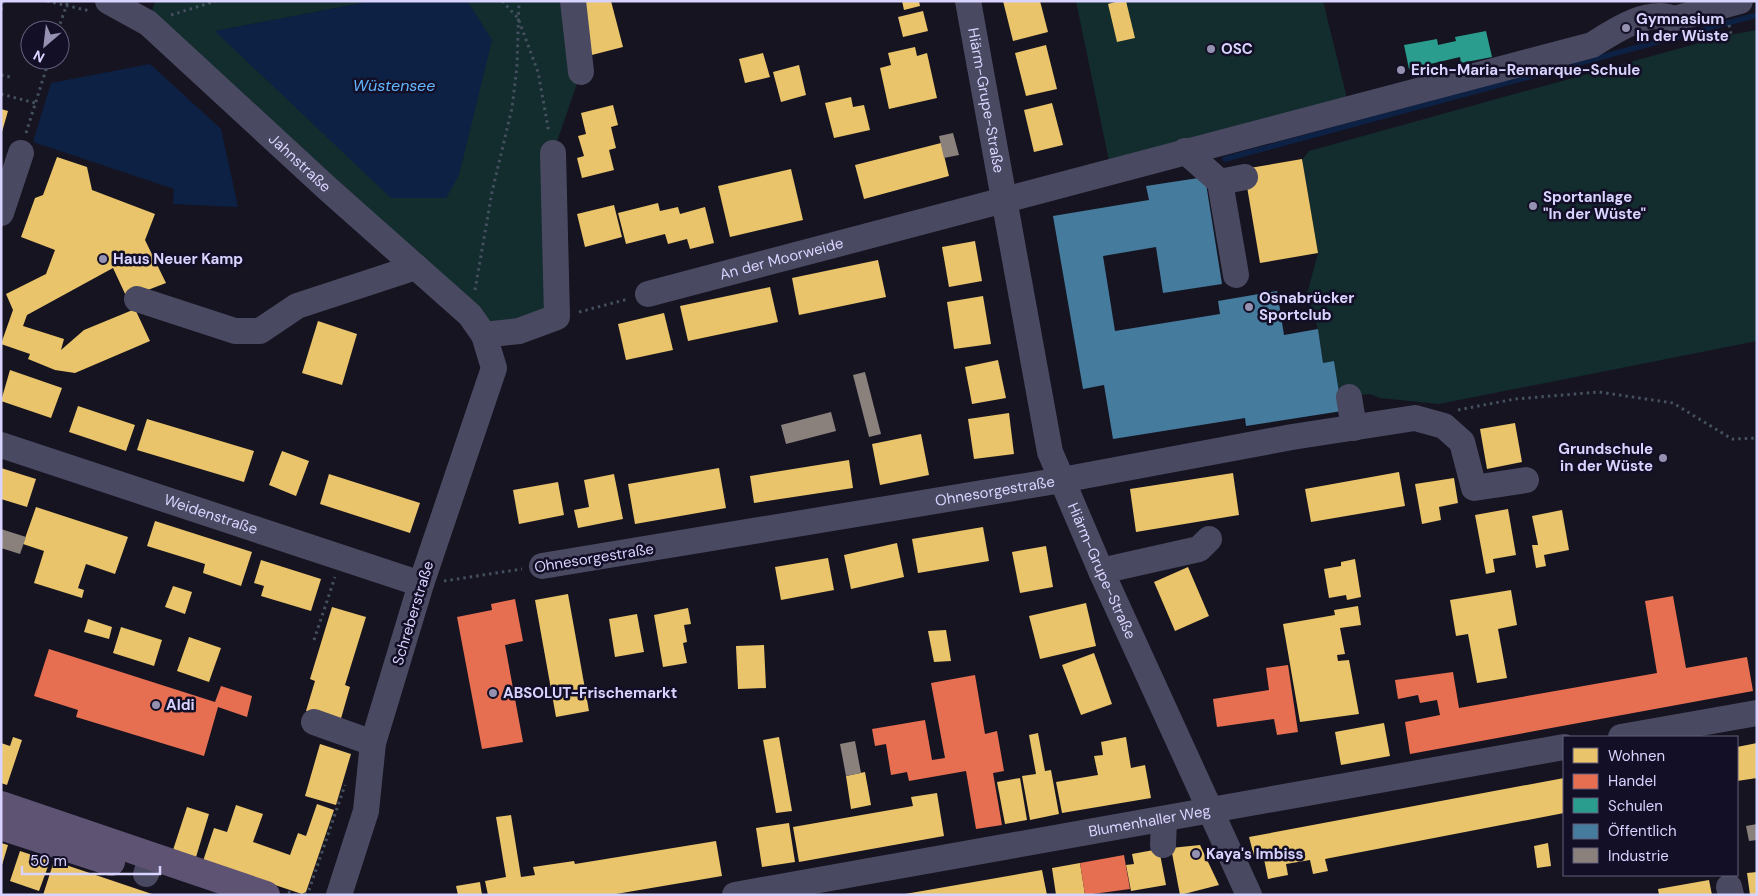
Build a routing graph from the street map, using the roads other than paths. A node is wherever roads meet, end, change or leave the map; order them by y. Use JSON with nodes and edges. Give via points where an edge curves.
{"nodes":[{"id":1,"x":572,"y":1,"type":"edge"},
{"id":2,"x":968,"y":1,"type":"edge"},
{"id":3,"x":1740,"y":1,"type":"edge"},
{"id":4,"x":103,"y":7,"type":"edge"},
{"id":5,"x":581,"y":72,"type":"dead end"},
{"id":6,"x":1185,"y":151,"type":"junction"},
{"id":7,"x":21,"y":153,"type":"road end"},
{"id":8,"x":553,"y":153,"type":"road end"},
{"id":9,"x":1245,"y":177,"type":"dead end"},
{"id":10,"x":1220,"y":182,"type":"junction"},
{"id":11,"x":1006,"y":201,"type":"junction"},
{"id":12,"x":1,"y":213,"type":"edge"},
{"id":13,"x":416,"y":267,"type":"junction"},
{"id":14,"x":1236,"y":275,"type":"dead end"},
{"id":15,"x":648,"y":294,"type":"road end"},
{"id":16,"x":137,"y":299,"type":"dead end"},
{"id":17,"x":477,"y":325,"type":"junction"},
{"id":18,"x":1348,"y":396,"type":"dead end"},
{"id":19,"x":1354,"y":428,"type":"junction"},
{"id":20,"x":1,"y":446,"type":"edge"},
{"id":21,"x":1062,"y":480,"type":"junction"},
{"id":22,"x":1526,"y":480,"type":"dead end"},
{"id":23,"x":1209,"y":539,"type":"dead end"},
{"id":24,"x":542,"y":566,"type":"road end"},
{"id":25,"x":1101,"y":571,"type":"junction"},
{"id":26,"x":421,"y":584,"type":"junction"},
{"id":27,"x":1757,"y":713,"type":"edge"},
{"id":28,"x":314,"y":722,"type":"dead end"},
{"id":29,"x":1627,"y":736,"type":"edge"},
{"id":30,"x":373,"y":743,"type":"junction"},
{"id":31,"x":1563,"y":748,"type":"edge"},
{"id":32,"x":1210,"y":812,"type":"junction"},
{"id":33,"x":11,"y":819,"type":"edge"},
{"id":34,"x":149,"y":865,"type":"junction"},
{"id":35,"x":210,"y":895,"type":"edge"},
{"id":36,"x":266,"y":895,"type":"edge"},
{"id":37,"x":340,"y":895,"type":"edge"},
{"id":38,"x":735,"y":895,"type":"edge"},
{"id":39,"x":1249,"y":895,"type":"edge"}],
"edges":[{"from":1,"to":5,"type":"street"},
{"from":2,"to":11,"type":"street","name":"Hiärm-Grupe-Straße"},
{"from":3,"to":6,"type":"street","via":[[1674,19],[1664,15],[1623,25],[1592,45]]},
{"from":4,"to":13,"type":"street","name":"Jahnstraße","via":[[148,23]]},
{"from":6,"to":10,"type":"street"},
{"from":6,"to":11,"type":"street"},
{"from":7,"to":12,"type":"street"},
{"from":8,"to":17,"type":"street","via":[[557,317],[519,331]]},
{"from":9,"to":10,"type":"street"},
{"from":10,"to":14,"type":"street"},
{"from":11,"to":15,"type":"street","name":"An der Moorweide"},
{"from":11,"to":21,"type":"street","name":"Hiärm-Grupe-Straße","via":[[1044,427]]},
{"from":13,"to":16,"type":"street","via":[[297,306],[260,331],[235,331]]},
{"from":13,"to":17,"type":"street","name":"Jahnstraße"},
{"from":17,"to":26,"type":"street","name":"Schreberstraße","via":[[494,368]]},
{"from":18,"to":19,"type":"street"},
{"from":19,"to":21,"type":"street","name":"Ohnesorgestraße"},
{"from":19,"to":22,"type":"street","name":"Ohnesorgestraße","via":[[1415,418],[1444,426],[1462,442],[1474,488]]},
{"from":20,"to":26,"type":"street","name":"Weidenstraße"},
{"from":21,"to":24,"type":"street","name":"Ohnesorgestraße"},
{"from":21,"to":25,"type":"street","name":"Hiärm-Grupe-Straße"},
{"from":23,"to":25,"type":"street","via":[[1199,549]]},
{"from":25,"to":32,"type":"street","name":"Hiärm-Grupe-Straße"},
{"from":26,"to":30,"type":"street","name":"Schreberstraße"},
{"from":27,"to":29,"type":"street"},
{"from":28,"to":30,"type":"street"},
{"from":30,"to":37,"type":"street","name":"Schreberstraße","via":[[366,811]]},
{"from":31,"to":32,"type":"street","name":"Blumenhaller Weg"},
{"from":32,"to":38,"type":"street","name":"Blumenhaller Weg","via":[[1164,832]]},
{"from":32,"to":39,"type":"street","name":"Hiärm-Grupe-Straße"},
{"from":33,"to":34,"type":"main road"},
{"from":34,"to":35,"type":"main road"},
{"from":34,"to":36,"type":"main road"}]}
